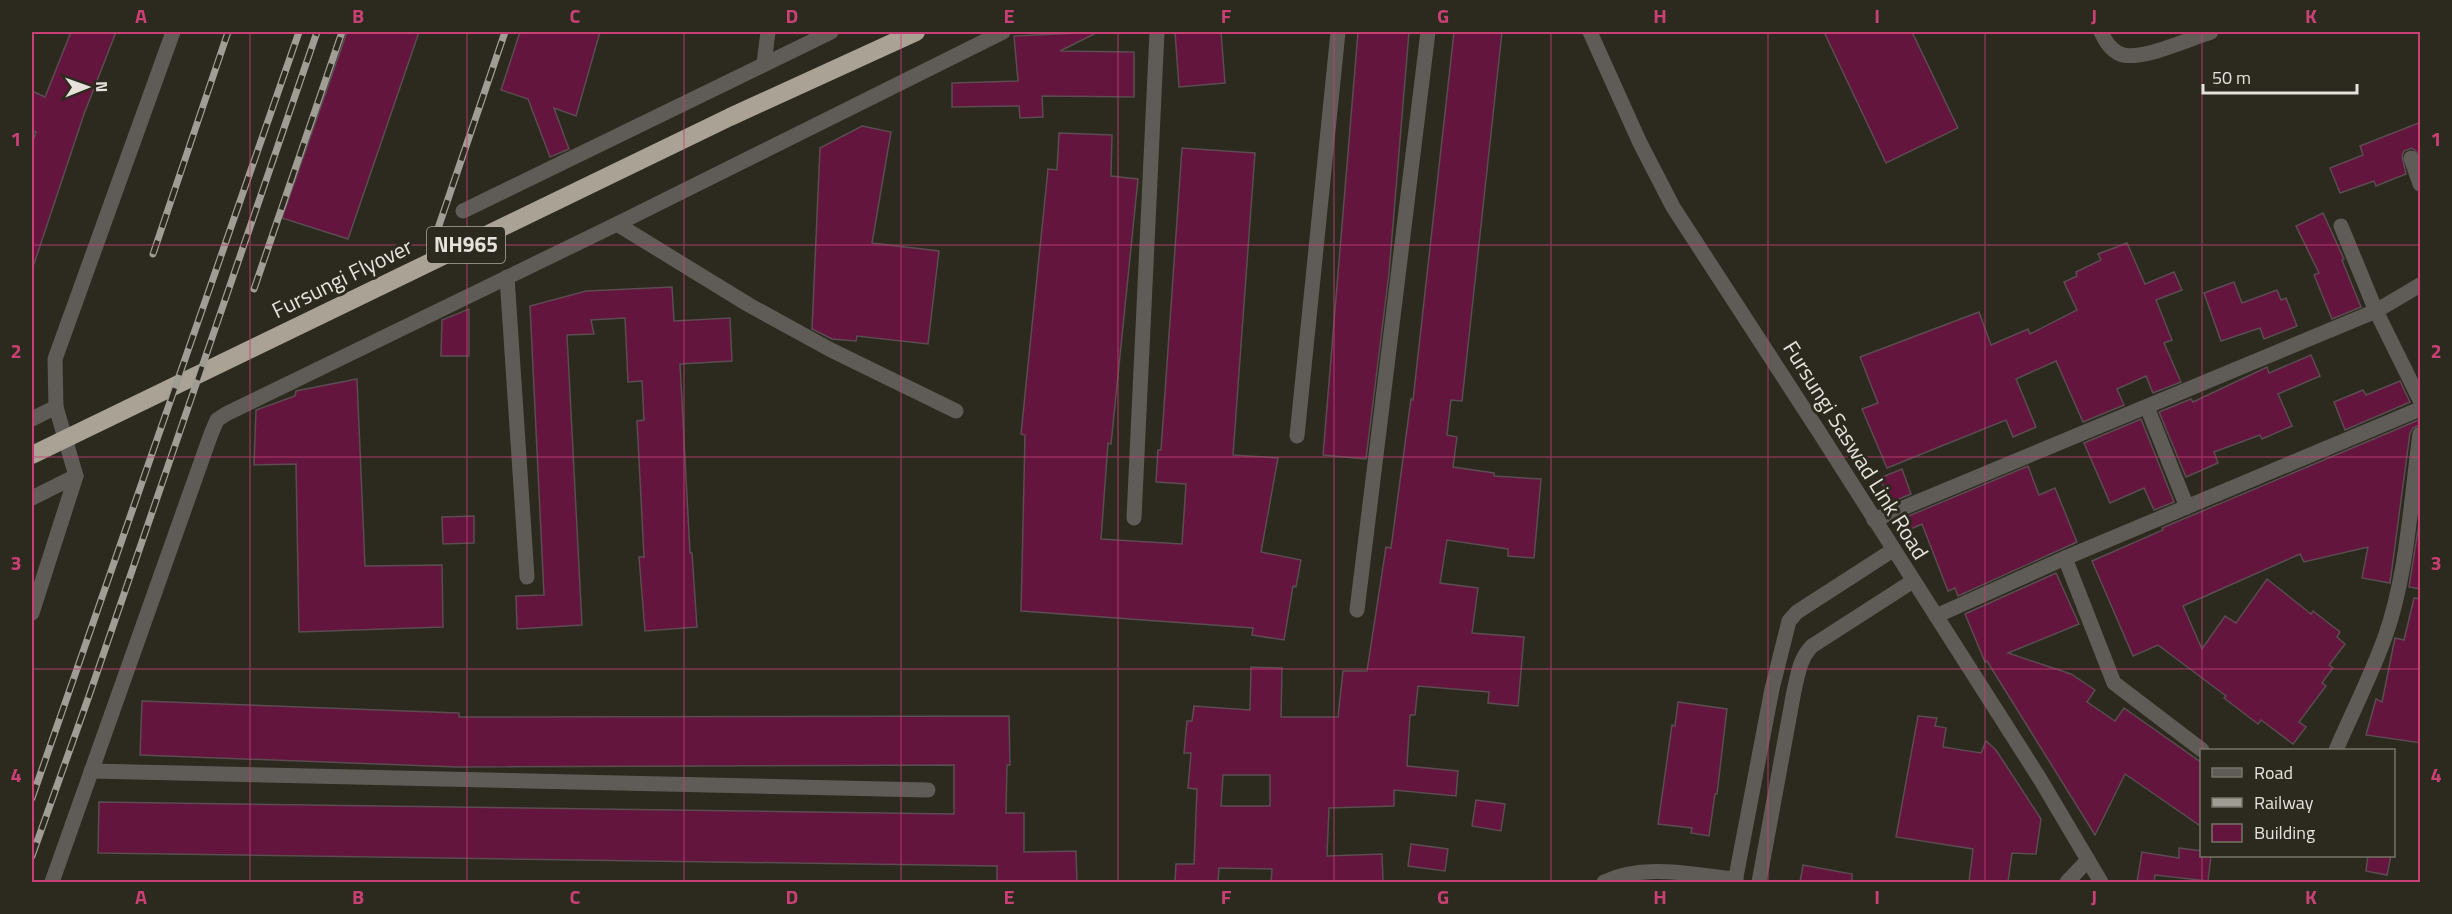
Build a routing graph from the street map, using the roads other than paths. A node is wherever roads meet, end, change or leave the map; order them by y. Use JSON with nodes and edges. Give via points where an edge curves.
{"nodes":[{"id":1,"x":173,"y":32,"type":"edge"},
{"id":2,"x":768,"y":32,"type":"edge"},
{"id":3,"x":831,"y":32,"type":"edge"},
{"id":4,"x":1003,"y":32,"type":"edge"},
{"id":5,"x":1157,"y":32,"type":"edge"},
{"id":6,"x":1338,"y":32,"type":"edge"},
{"id":7,"x":1428,"y":32,"type":"edge"},
{"id":8,"x":1590,"y":32,"type":"edge"},
{"id":9,"x":2101,"y":32,"type":"edge"},
{"id":10,"x":2211,"y":32,"type":"edge"},
{"id":11,"x":909,"y":35,"type":"edge"},
{"id":12,"x":764,"y":63,"type":"junction"},
{"id":13,"x":2411,"y":158,"type":"dead end"},
{"id":14,"x":2421,"y":184,"type":"edge"},
{"id":15,"x":463,"y":212,"type":"dead end"},
{"id":16,"x":617,"y":224,"type":"junction"},
{"id":17,"x":2342,"y":226,"type":"dead end"},
{"id":18,"x":507,"y":277,"type":"junction"},
{"id":19,"x":2421,"y":285,"type":"edge"},
{"id":20,"x":2376,"y":311,"type":"junction"},
{"id":21,"x":2421,"y":400,"type":"edge"},
{"id":22,"x":56,"y":407,"type":"junction"},
{"id":23,"x":2147,"y":407,"type":"junction"},
{"id":24,"x":2421,"y":409,"type":"edge"},
{"id":25,"x":956,"y":411,"type":"dead end"},
{"id":26,"x":32,"y":419,"type":"edge"},
{"id":27,"x":2421,"y":434,"type":"edge"},
{"id":28,"x":1297,"y":436,"type":"dead end"},
{"id":29,"x":32,"y":455,"type":"edge"},
{"id":30,"x":76,"y":476,"type":"junction"},
{"id":31,"x":32,"y":498,"type":"edge"},
{"id":32,"x":2187,"y":507,"type":"junction"},
{"id":33,"x":1134,"y":518,"type":"dead end"},
{"id":34,"x":1874,"y":520,"type":"junction"},
{"id":35,"x":1893,"y":550,"type":"junction"},
{"id":36,"x":2065,"y":558,"type":"junction"},
{"id":37,"x":527,"y":577,"type":"dead end"},
{"id":38,"x":1913,"y":581,"type":"junction"},
{"id":39,"x":1357,"y":610,"type":"dead end"},
{"id":40,"x":32,"y":613,"type":"edge"},
{"id":41,"x":1936,"y":616,"type":"junction"},
{"id":42,"x":2201,"y":749,"type":"edge"},
{"id":43,"x":2336,"y":749,"type":"edge"},
{"id":44,"x":92,"y":771,"type":"junction"},
{"id":45,"x":928,"y":790,"type":"dead end"},
{"id":46,"x":2088,"y":860,"type":"junction"},
{"id":47,"x":1736,"y":881,"type":"edge"},
{"id":48,"x":52,"y":882,"type":"edge"},
{"id":49,"x":1604,"y":882,"type":"edge"},
{"id":50,"x":1759,"y":882,"type":"edge"},
{"id":51,"x":2067,"y":882,"type":"edge"},
{"id":52,"x":2102,"y":882,"type":"edge"}],
"edges":[{"from":1,"to":22,"type":"street","via":[[55,359]]},
{"from":2,"to":12,"type":"street"},
{"from":3,"to":12,"type":"street"},
{"from":4,"to":16,"type":"street"},
{"from":5,"to":33,"type":"street"},
{"from":6,"to":28,"type":"street"},
{"from":7,"to":39,"type":"street"},
{"from":8,"to":34,"type":"street","name":"Fursungi Saswad Link Road","via":[[1673,207]]},
{"from":9,"to":10,"type":"street","via":[[2119,55],[2137,57]]},
{"from":11,"to":29,"type":"highway","name":"Fursungi Flyover","number":"NH965"},
{"from":12,"to":15,"type":"street"},
{"from":13,"to":14,"type":"street"},
{"from":16,"to":18,"type":"street"},
{"from":16,"to":25,"type":"street","via":[[749,305]]},
{"from":17,"to":20,"type":"street"},
{"from":18,"to":37,"type":"street"},
{"from":18,"to":44,"type":"street","via":[[217,420]]},
{"from":19,"to":20,"type":"street"},
{"from":20,"to":21,"type":"street"},
{"from":20,"to":23,"type":"street"},
{"from":22,"to":26,"type":"street"},
{"from":22,"to":30,"type":"street"},
{"from":23,"to":32,"type":"street"},
{"from":23,"to":34,"type":"street"},
{"from":24,"to":32,"type":"street"},
{"from":27,"to":43,"type":"street","via":[[2399,582],[2385,637]]},
{"from":30,"to":31,"type":"street"},
{"from":30,"to":40,"type":"street"},
{"from":32,"to":36,"type":"street"},
{"from":34,"to":35,"type":"street","name":"Fursungi Saswad Link Road"},
{"from":35,"to":38,"type":"street","name":"Fursungi Saswad Link Road"},
{"from":35,"to":47,"type":"street","via":[[1797,612],[1790,621],[1772,689]]},
{"from":36,"to":41,"type":"street"},
{"from":36,"to":42,"type":"street","via":[[2114,683]]},
{"from":38,"to":41,"type":"street","name":"Fursungi Saswad Link Road"},
{"from":38,"to":50,"type":"street","via":[[1806,652],[1794,691]]},
{"from":41,"to":46,"type":"street","name":"Fursungi Saswad Link Road"},
{"from":44,"to":45,"type":"street"},
{"from":44,"to":48,"type":"street"},
{"from":46,"to":51,"type":"street"},
{"from":46,"to":52,"type":"street","name":"Fursungi Saswad Link Road"},
{"from":47,"to":49,"type":"street","via":[[1649,871],[1632,872]]}]}
